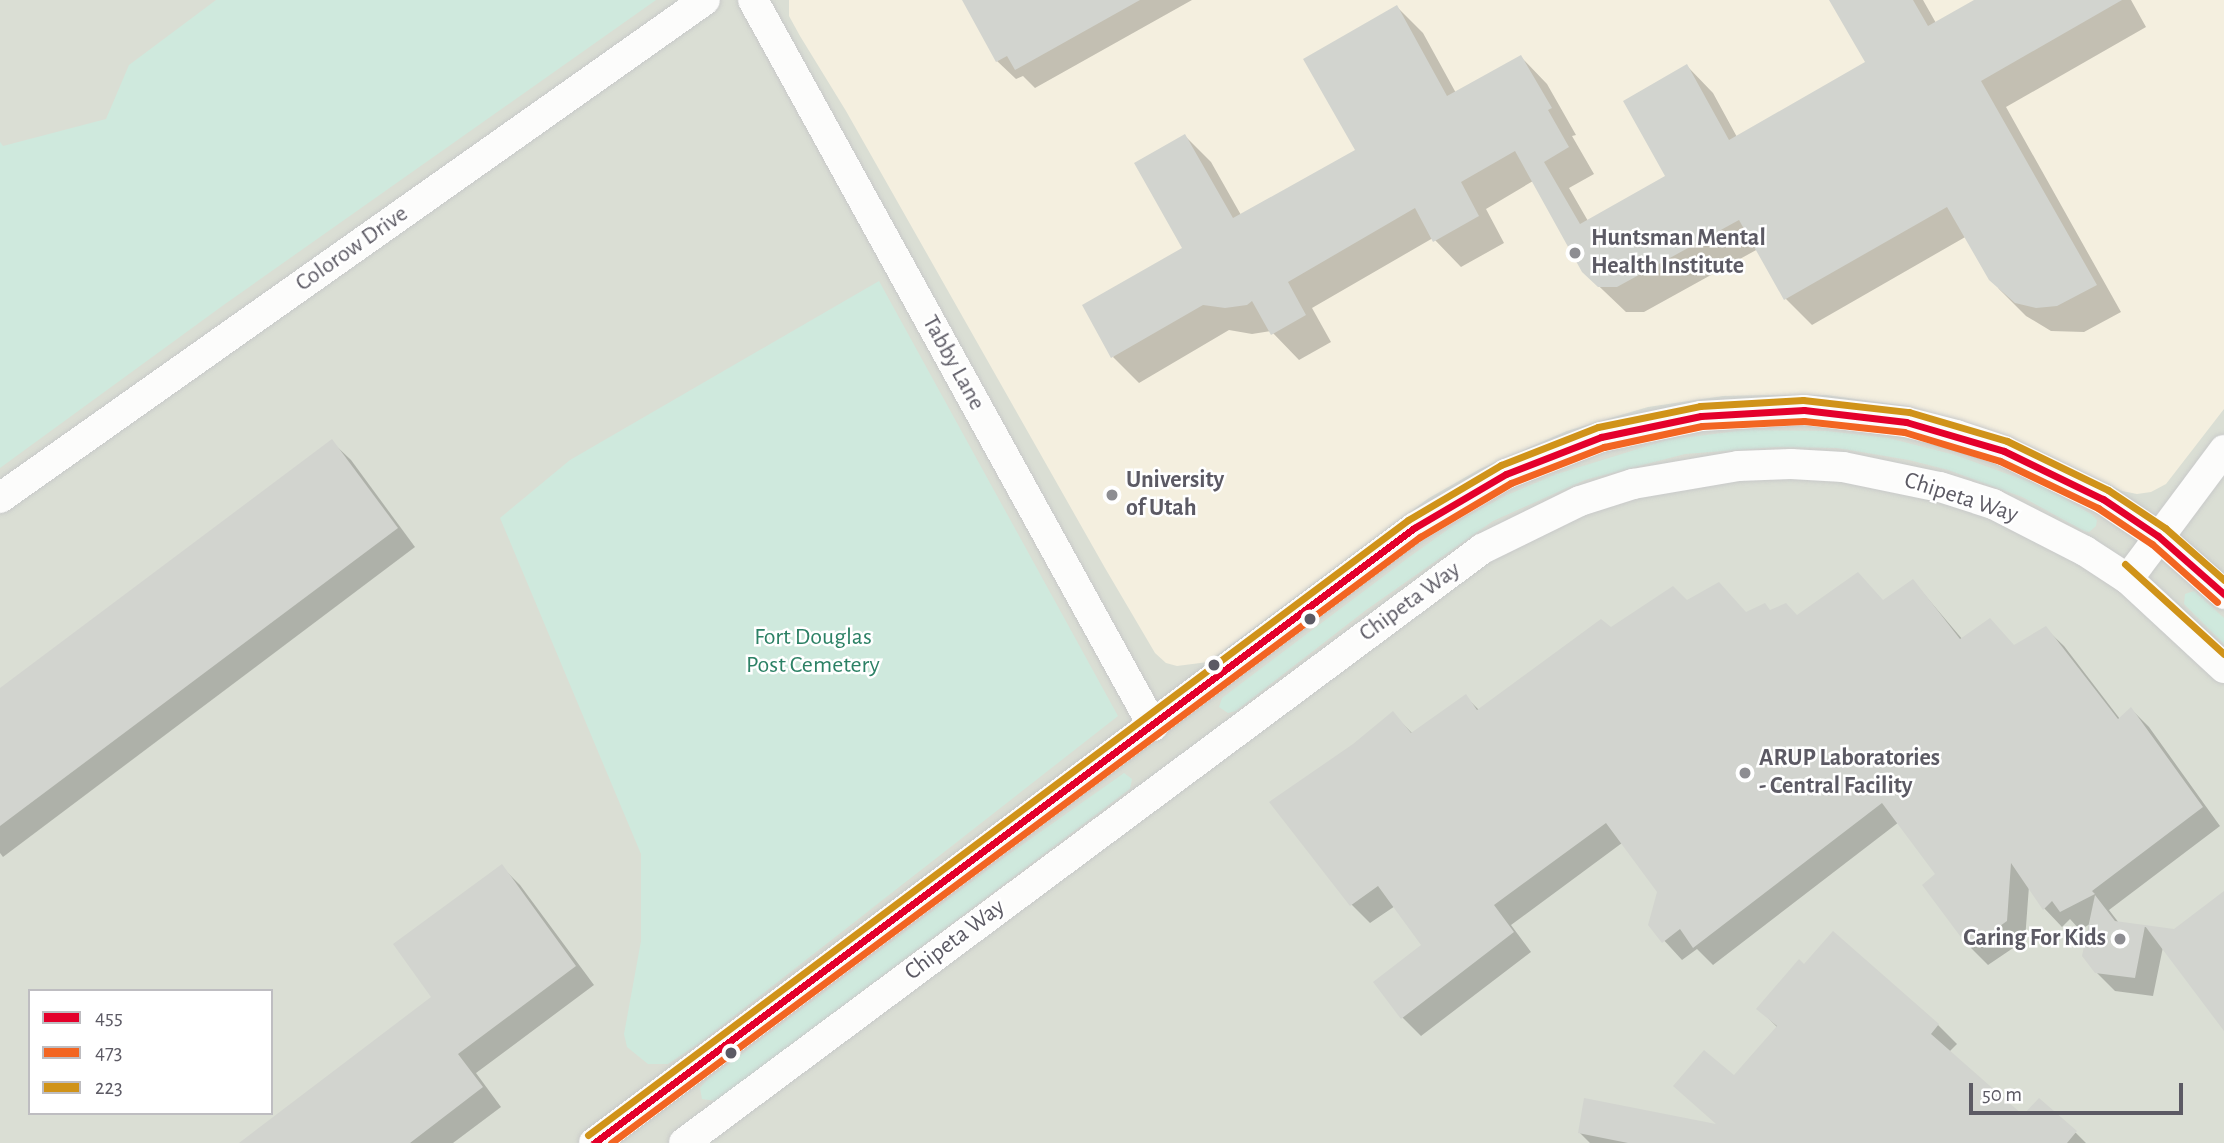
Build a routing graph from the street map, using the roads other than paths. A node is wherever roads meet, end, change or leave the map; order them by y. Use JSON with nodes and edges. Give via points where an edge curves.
{"nodes":[{"id":1,"x":705,"y":0,"type":"edge"},
{"id":2,"x":753,"y":0,"type":"edge"},
{"id":3,"x":2224,"y":450,"type":"edge"},
{"id":4,"x":0,"y":498,"type":"edge"},
{"id":5,"x":2158,"y":536,"type":"junction"},
{"id":6,"x":2127,"y":579,"type":"junction"},
{"id":7,"x":2224,"y":594,"type":"edge"},
{"id":8,"x":2224,"y":668,"type":"edge"},
{"id":9,"x":1153,"y":726,"type":"junction"},
{"id":10,"x":594,"y":1143,"type":"edge"},
{"id":11,"x":684,"y":1143,"type":"edge"}],
"edges":[{"from":1,"to":4,"type":"street","name":"Colorow Drive"},
{"from":2,"to":9,"type":"street","name":"Tabby Lane"},
{"from":3,"to":5,"type":"street"},
{"from":5,"to":6,"type":"street"},
{"from":5,"to":7,"type":"street"},
{"from":5,"to":9,"type":"street","via":[[2049,470],[1992,447],[1906,422],[1804,410],[1740,412],[1650,424],[1552,454],[1460,499],[1384,550]]},
{"from":6,"to":8,"type":"street","name":"Chipeta Way"},
{"from":6,"to":11,"type":"street","name":"Chipeta Way","via":[[2043,527],[1993,504],[1940,487],[1843,467],[1738,466],[1633,484],[1580,501],[1482,549]]},
{"from":9,"to":10,"type":"street"}]}
